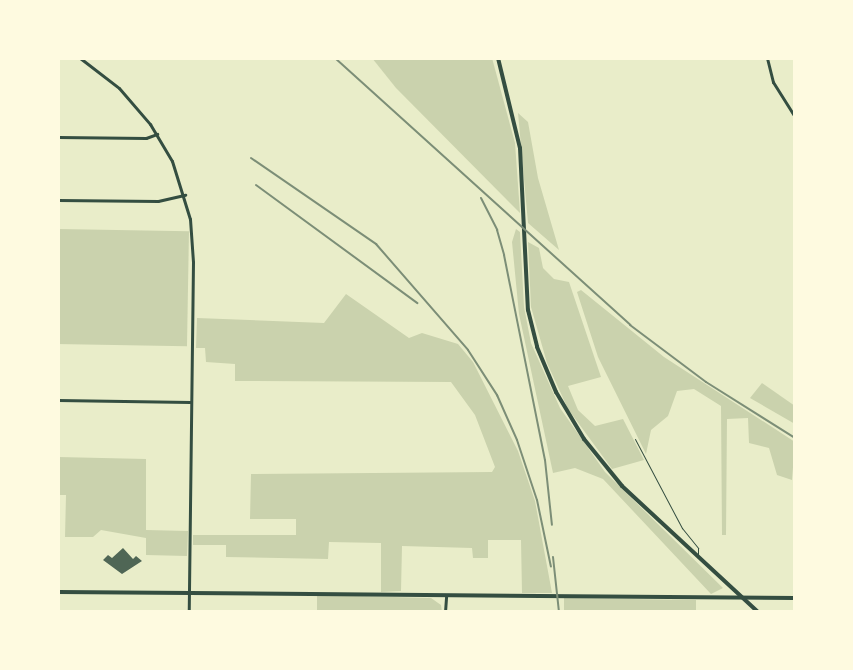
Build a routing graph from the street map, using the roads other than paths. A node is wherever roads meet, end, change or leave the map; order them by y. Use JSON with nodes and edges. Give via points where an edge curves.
{"nodes":[{"id":1,"x":80,"y":58,"type":"edge"},
{"id":2,"x":498,"y":58,"type":"edge"},
{"id":3,"x":767,"y":58,"type":"edge"},
{"id":4,"x":795,"y":117,"type":"edge"},
{"id":5,"x":157,"y":134,"type":"junction"},
{"id":6,"x":58,"y":137,"type":"edge"},
{"id":7,"x":185,"y":195,"type":"junction"},
{"id":8,"x":58,"y":200,"type":"edge"},
{"id":9,"x":58,"y":400,"type":"edge"},
{"id":10,"x":192,"y":402,"type":"junction"},
{"id":11,"x":635,"y":439,"type":"dead end"},
{"id":12,"x":696,"y":557,"type":"junction"},
{"id":13,"x":58,"y":592,"type":"edge"},
{"id":14,"x":189,"y":592,"type":"junction"},
{"id":15,"x":446,"y":595,"type":"junction"},
{"id":16,"x":795,"y":598,"type":"edge"},
{"id":17,"x":741,"y":599,"type":"junction"},
{"id":18,"x":189,"y":612,"type":"edge"},
{"id":19,"x":445,"y":612,"type":"edge"},
{"id":20,"x":758,"y":612,"type":"edge"}],
"edges":[{"from":1,"to":5,"type":"street","via":[[126,95]]},
{"from":2,"to":12,"type":"main road","via":[[520,148],[530,320],[556,392],[606,469]]},
{"from":3,"to":4,"type":"street","via":[[773,82]]},
{"from":5,"to":6,"type":"street"},
{"from":5,"to":7,"type":"street"},
{"from":7,"to":8,"type":"street","via":[[158,201]]},
{"from":7,"to":10,"type":"street","via":[[193,250]]},
{"from":9,"to":10,"type":"street"},
{"from":10,"to":14,"type":"street"},
{"from":11,"to":12,"type":"lane","via":[[698,548]]},
{"from":12,"to":17,"type":"main road"},
{"from":13,"to":14,"type":"main road"},
{"from":14,"to":15,"type":"main road"},
{"from":14,"to":18,"type":"street"},
{"from":15,"to":17,"type":"main road"},
{"from":15,"to":19,"type":"street"},
{"from":16,"to":17,"type":"main road"},
{"from":17,"to":20,"type":"main road"}]}
